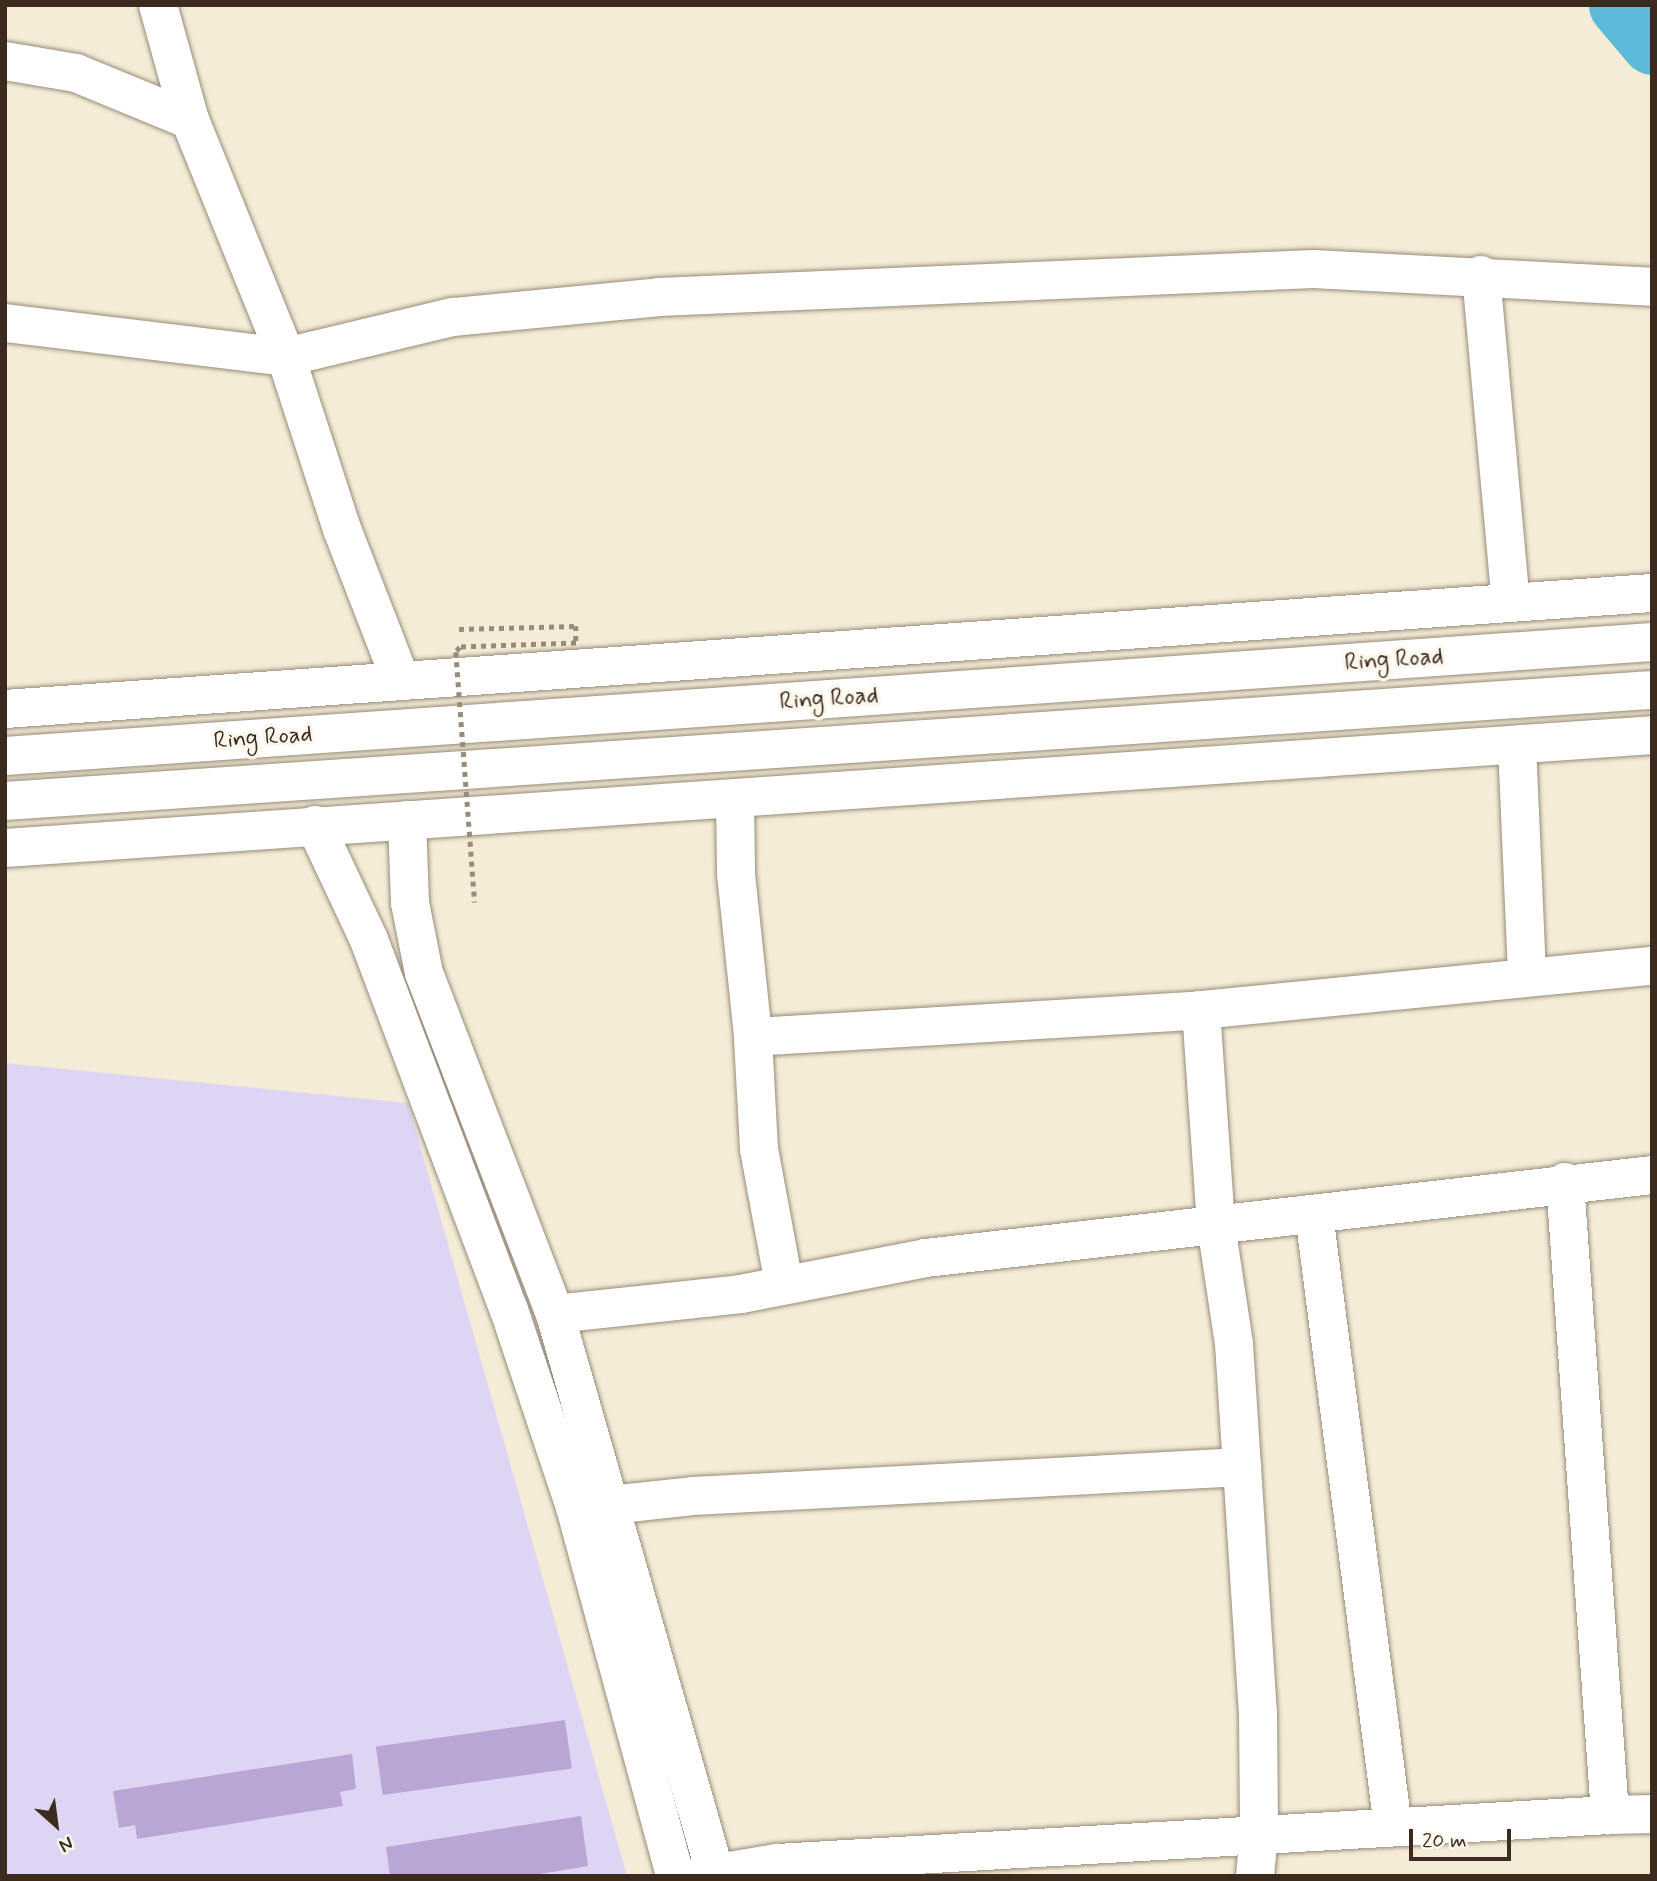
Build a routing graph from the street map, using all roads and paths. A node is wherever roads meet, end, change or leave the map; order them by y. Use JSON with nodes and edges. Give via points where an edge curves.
{"nodes":[{"id":1,"x":158,"y":5,"type":"edge"},
{"id":2,"x":5,"y":61,"type":"edge"},
{"id":3,"x":190,"y":120,"type":"junction"},
{"id":4,"x":1481,"y":275,"type":"junction"},
{"id":5,"x":1652,"y":287,"type":"edge"},
{"id":6,"x":5,"y":323,"type":"edge"},
{"id":7,"x":286,"y":357,"type":"junction"},
{"id":8,"x":1652,"y":593,"type":"edge"},
{"id":9,"x":1511,"y":603,"type":"junction"},
{"id":10,"x":459,"y":629,"type":"dead end"},
{"id":11,"x":1652,"y":642,"type":"edge"},
{"id":12,"x":401,"y":681,"type":"junction"},
{"id":13,"x":1652,"y":690,"type":"edge"},
{"id":14,"x":5,"y":709,"type":"edge"},
{"id":15,"x":1652,"y":735,"type":"edge"},
{"id":16,"x":1517,"y":745,"type":"junction"},
{"id":17,"x":5,"y":756,"type":"edge"},
{"id":18,"x":735,"y":798,"type":"junction"},
{"id":19,"x":5,"y":801,"type":"edge"},
{"id":20,"x":407,"y":820,"type":"junction"},
{"id":21,"x":315,"y":825,"type":"junction"},
{"id":22,"x":5,"y":848,"type":"edge"},
{"id":23,"x":475,"y":902,"type":"dead end"},
{"id":24,"x":1652,"y":966,"type":"edge"},
{"id":25,"x":1527,"y":975,"type":"junction"},
{"id":26,"x":1201,"y":1010,"type":"junction"},
{"id":27,"x":753,"y":1037,"type":"junction"},
{"id":28,"x":1652,"y":1175,"type":"edge"},
{"id":29,"x":1565,"y":1182,"type":"junction"},
{"id":30,"x":1314,"y":1213,"type":"junction"},
{"id":31,"x":1216,"y":1225,"type":"junction"},
{"id":32,"x":784,"y":1284,"type":"junction"},
{"id":33,"x":555,"y":1314,"type":"junction"},
{"id":34,"x":1242,"y":1467,"type":"junction"},
{"id":35,"x":610,"y":1505,"type":"junction"},
{"id":36,"x":1652,"y":1814,"type":"edge"},
{"id":37,"x":1610,"y":1815,"type":"junction"},
{"id":38,"x":1393,"y":1827,"type":"junction"},
{"id":39,"x":1259,"y":1834,"type":"junction"},
{"id":40,"x":1007,"y":1863,"type":"edge"},
{"id":41,"x":710,"y":1875,"type":"edge"},
{"id":42,"x":675,"y":1876,"type":"edge"},
{"id":43,"x":1255,"y":1876,"type":"edge"}],
"edges":[{"from":1,"to":3,"type":"main road"},
{"from":2,"to":3,"type":"main road","via":[[76,73]]},
{"from":3,"to":7,"type":"main road"},
{"from":4,"to":5,"type":"main road"},
{"from":4,"to":7,"type":"main road","via":[[1313,268],[659,297],[453,317]]},
{"from":4,"to":9,"type":"main road"},
{"from":6,"to":7,"type":"main road"},
{"from":7,"to":12,"type":"main road","via":[[342,528]]},
{"from":8,"to":9,"type":"main road"},
{"from":9,"to":12,"type":"main road"},
{"from":10,"to":23,"type":"path","bridge":true,"via":[[576,626],[576,643],[460,647],[456,652]]},
{"from":11,"to":17,"type":"main road","name":"Ring Road"},
{"from":12,"to":14,"type":"main road"},
{"from":13,"to":19,"type":"main road","name":"Ring Road"},
{"from":15,"to":16,"type":"main road"},
{"from":16,"to":18,"type":"main road"},
{"from":16,"to":25,"type":"main road"},
{"from":18,"to":20,"type":"main road"},
{"from":18,"to":27,"type":"main road","via":[[741,942]]},
{"from":20,"to":21,"type":"main road"},
{"from":20,"to":33,"type":"main road","via":[[410,903],[424,973]]},
{"from":21,"to":22,"type":"main road"},
{"from":21,"to":42,"type":"main road","via":[[369,940],[509,1310],[575,1507]]},
{"from":24,"to":25,"type":"main road"},
{"from":25,"to":26,"type":"main road"},
{"from":26,"to":27,"type":"main road"},
{"from":26,"to":31,"type":"main road"},
{"from":27,"to":32,"type":"main road","via":[[758,1149]]},
{"from":28,"to":29,"type":"main road"},
{"from":29,"to":30,"type":"main road"},
{"from":29,"to":37,"type":"main road"},
{"from":30,"to":31,"type":"main road"},
{"from":30,"to":38,"type":"main road"},
{"from":31,"to":32,"type":"main road","via":[[926,1258]]},
{"from":31,"to":34,"type":"main road","via":[[1234,1344]]},
{"from":32,"to":33,"type":"main road","via":[[741,1294]]},
{"from":33,"to":35,"type":"main road"},
{"from":34,"to":35,"type":"main road","via":[[693,1496]]},
{"from":34,"to":39,"type":"main road","via":[[1258,1712]]},
{"from":35,"to":41,"type":"main road"},
{"from":36,"to":37,"type":"main road"},
{"from":37,"to":38,"type":"main road"},
{"from":38,"to":39,"type":"main road"},
{"from":39,"to":40,"type":"main road"},
{"from":39,"to":43,"type":"main road"},
{"from":40,"to":41,"type":"main road","via":[[777,1863]]}]}
